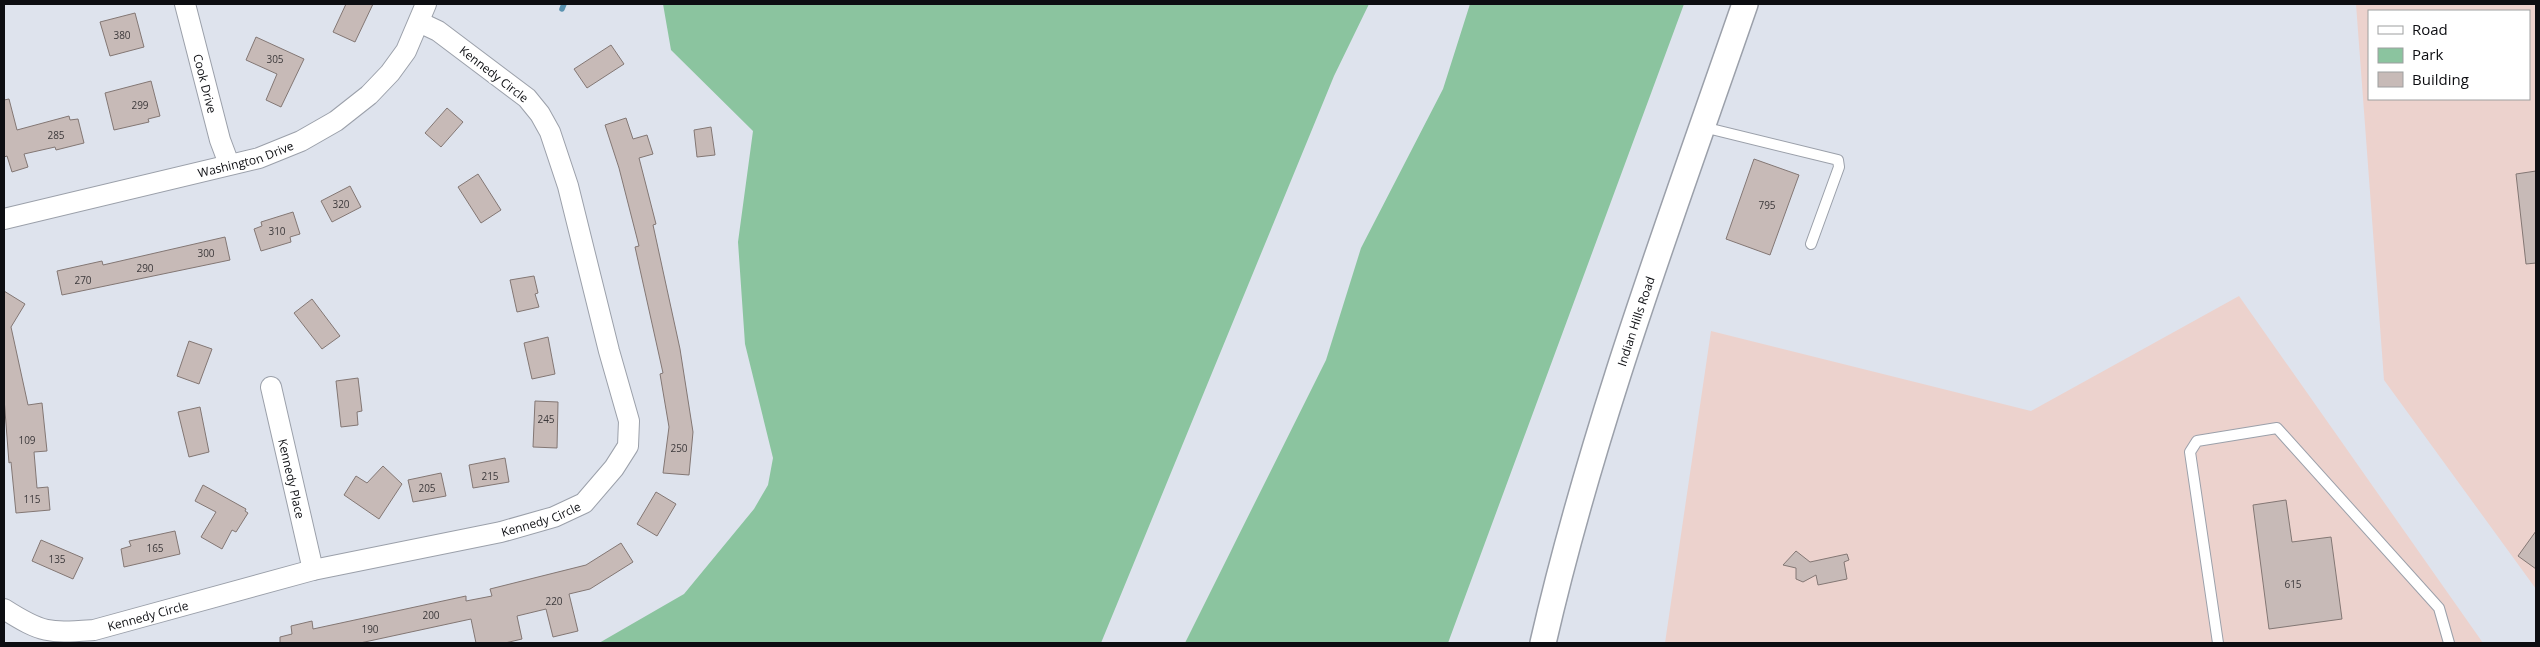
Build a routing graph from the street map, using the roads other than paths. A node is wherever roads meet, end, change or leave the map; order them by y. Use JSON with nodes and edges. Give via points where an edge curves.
{"nodes":[{"id":1,"x":185,"y":4,"type":"edge"},
{"id":2,"x":1745,"y":4,"type":"edge"},
{"id":3,"x":422,"y":13,"type":"edge"},
{"id":4,"x":1703,"y":127,"type":"junction"},
{"id":5,"x":229,"y":164,"type":"junction"},
{"id":6,"x":4,"y":219,"type":"edge"},
{"id":7,"x":1811,"y":244,"type":"dead end"},
{"id":8,"x":271,"y":387,"type":"dead end"},
{"id":9,"x":313,"y":570,"type":"junction"},
{"id":10,"x":4,"y":609,"type":"edge"},
{"id":11,"x":1543,"y":643,"type":"edge"},
{"id":12,"x":2218,"y":643,"type":"edge"},
{"id":13,"x":2449,"y":643,"type":"edge"}],
"edges":[{"from":1,"to":5,"type":"street","name":"Cook Drive"},
{"from":2,"to":4,"type":"street","name":"Indian Hills Road"},
{"from":3,"to":5,"type":"street","name":"Washington Drive","via":[[406,51],[390,73],[336,122],[259,158]]},
{"from":3,"to":9,"type":"street","name":"Kennedy Circle","via":[[438,31],[527,98],[550,132],[568,186],[629,421],[628,446],[584,503],[554,517],[501,532]]},
{"from":4,"to":7,"type":"lane","via":[[1838,160],[1839,167]]},
{"from":4,"to":11,"type":"street","name":"Indian Hills Road","via":[[1624,356],[1559,572]]},
{"from":5,"to":6,"type":"street","name":"Washington Drive"},
{"from":8,"to":9,"type":"street","name":"Kennedy Place"},
{"from":9,"to":10,"type":"street","name":"Kennedy Circle","via":[[94,630],[56,633],[33,628]]},
{"from":12,"to":13,"type":"lane","via":[[2190,452],[2197,441],[2276,428],[2439,608]]}]}
